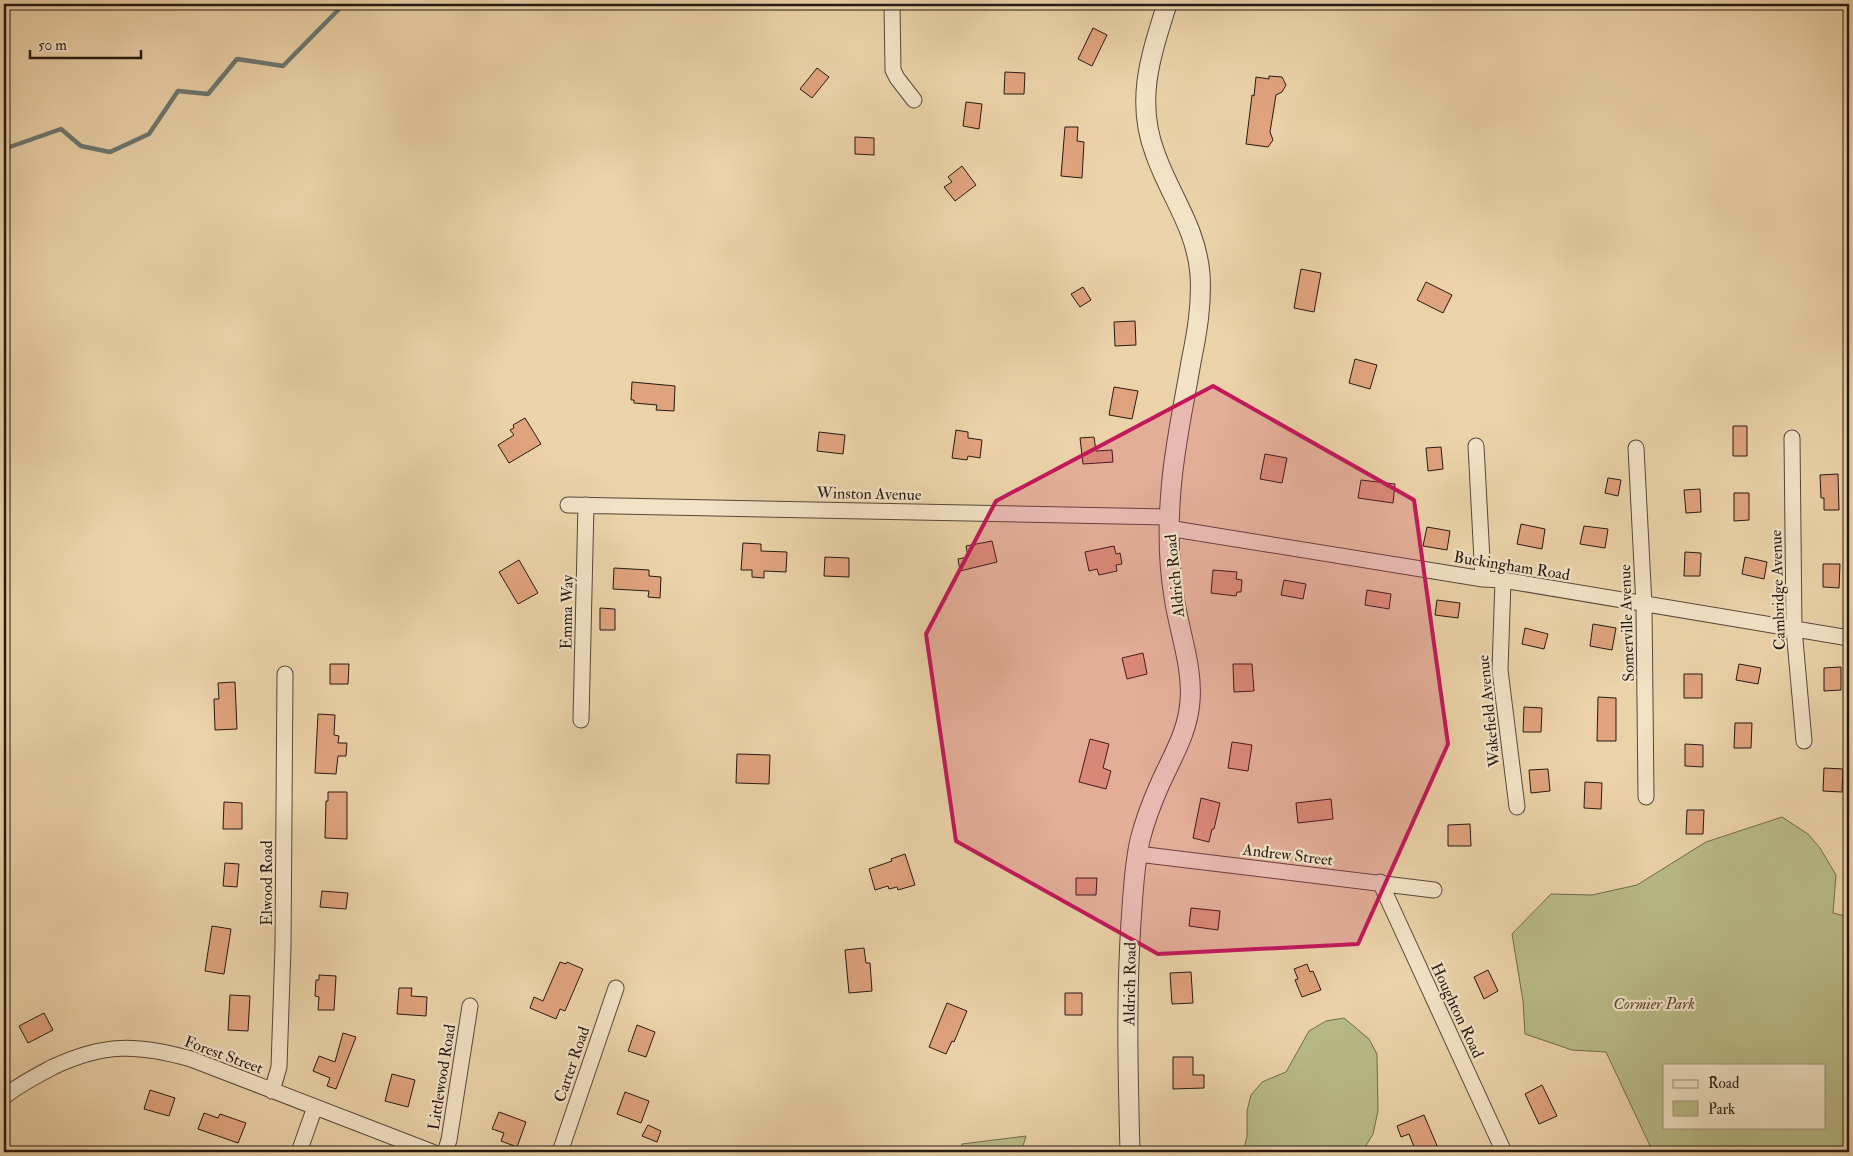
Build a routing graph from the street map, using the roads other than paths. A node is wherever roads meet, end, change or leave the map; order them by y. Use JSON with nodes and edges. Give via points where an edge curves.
{"nodes":[{"id":1,"x":892,"y":4,"type":"edge"},
{"id":2,"x":1167,"y":4,"type":"edge"},
{"id":3,"x":914,"y":100,"type":"dead end"},
{"id":4,"x":1792,"y":438,"type":"dead end"},
{"id":5,"x":1476,"y":446,"type":"dead end"},
{"id":6,"x":1636,"y":448,"type":"dead end"},
{"id":7,"x":568,"y":505,"type":"dead end"},
{"id":8,"x":586,"y":505,"type":"junction"},
{"id":9,"x":1168,"y":522,"type":"junction"},
{"id":10,"x":1483,"y":579,"type":"junction"},
{"id":11,"x":1503,"y":580,"type":"junction"},
{"id":12,"x":1644,"y":605,"type":"junction"},
{"id":13,"x":1794,"y":629,"type":"junction"},
{"id":14,"x":1849,"y":638,"type":"edge"},
{"id":15,"x":285,"y":674,"type":"dead end"},
{"id":16,"x":581,"y":720,"type":"dead end"},
{"id":17,"x":1804,"y":741,"type":"dead end"},
{"id":18,"x":1646,"y":797,"type":"dead end"},
{"id":19,"x":1517,"y":808,"type":"dead end"},
{"id":20,"x":1138,"y":854,"type":"junction"},
{"id":21,"x":1380,"y":882,"type":"junction"},
{"id":22,"x":1434,"y":890,"type":"dead end"},
{"id":23,"x":616,"y":988,"type":"dead end"},
{"id":24,"x":470,"y":1006,"type":"dead end"},
{"id":25,"x":272,"y":1091,"type":"junction"},
{"id":26,"x":4,"y":1098,"type":"edge"},
{"id":27,"x":315,"y":1107,"type":"junction"},
{"id":28,"x":299,"y":1152,"type":"edge"},
{"id":29,"x":432,"y":1152,"type":"edge"},
{"id":30,"x":445,"y":1152,"type":"edge"},
{"id":31,"x":560,"y":1152,"type":"edge"},
{"id":32,"x":1130,"y":1152,"type":"edge"},
{"id":33,"x":1504,"y":1152,"type":"edge"}],
"edges":[{"from":1,"to":3,"type":"street","via":[[894,70]]},
{"from":2,"to":9,"type":"street","name":"Aldrich Road","via":[[1148,68],[1145,105],[1155,154],[1196,245],[1200,292],[1199,321],[1175,456]]},
{"from":4,"to":13,"type":"street","name":"Cambridge Avenue"},
{"from":5,"to":10,"type":"street"},
{"from":6,"to":12,"type":"street","name":"Somerville Avenue"},
{"from":7,"to":8,"type":"street","name":"Winston Avenue"},
{"from":8,"to":9,"type":"street","name":"Winston Avenue"},
{"from":8,"to":16,"type":"street","name":"Emma Way"},
{"from":9,"to":10,"type":"street","name":"Buckingham Road"},
{"from":9,"to":20,"type":"street","name":"Aldrich Road","via":[[1174,596],[1190,678],[1190,702],[1185,730],[1150,806]]},
{"from":10,"to":11,"type":"street","name":"Buckingham Road"},
{"from":11,"to":12,"type":"street","name":"Buckingham Road"},
{"from":11,"to":19,"type":"street","name":"Wakefield Avenue","via":[[1500,670]]},
{"from":12,"to":13,"type":"street","name":"Buckingham Road"},
{"from":12,"to":18,"type":"street","name":"Somerville Avenue"},
{"from":13,"to":14,"type":"street","name":"Buckingham Road"},
{"from":13,"to":17,"type":"street","name":"Cambridge Avenue"},
{"from":15,"to":25,"type":"street","name":"Elwood Road","via":[[283,946],[278,1067]]},
{"from":20,"to":21,"type":"street","name":"Andrew Street"},
{"from":20,"to":32,"type":"street","name":"Aldrich Road","via":[[1128,994]]},
{"from":21,"to":22,"type":"street","name":"Andrew Street"},
{"from":21,"to":33,"type":"street","name":"Houghton Road"},
{"from":23,"to":31,"type":"street","name":"Carter Road"},
{"from":24,"to":30,"type":"street","name":"Littlewood Road"},
{"from":25,"to":26,"type":"street","name":"Forest Street","via":[[173,1054],[126,1048],[101,1050],[72,1059],[34,1077]]},
{"from":25,"to":27,"type":"street","name":"Forest Street"},
{"from":27,"to":28,"type":"street"},
{"from":27,"to":29,"type":"street","name":"Forest Street"}]}
